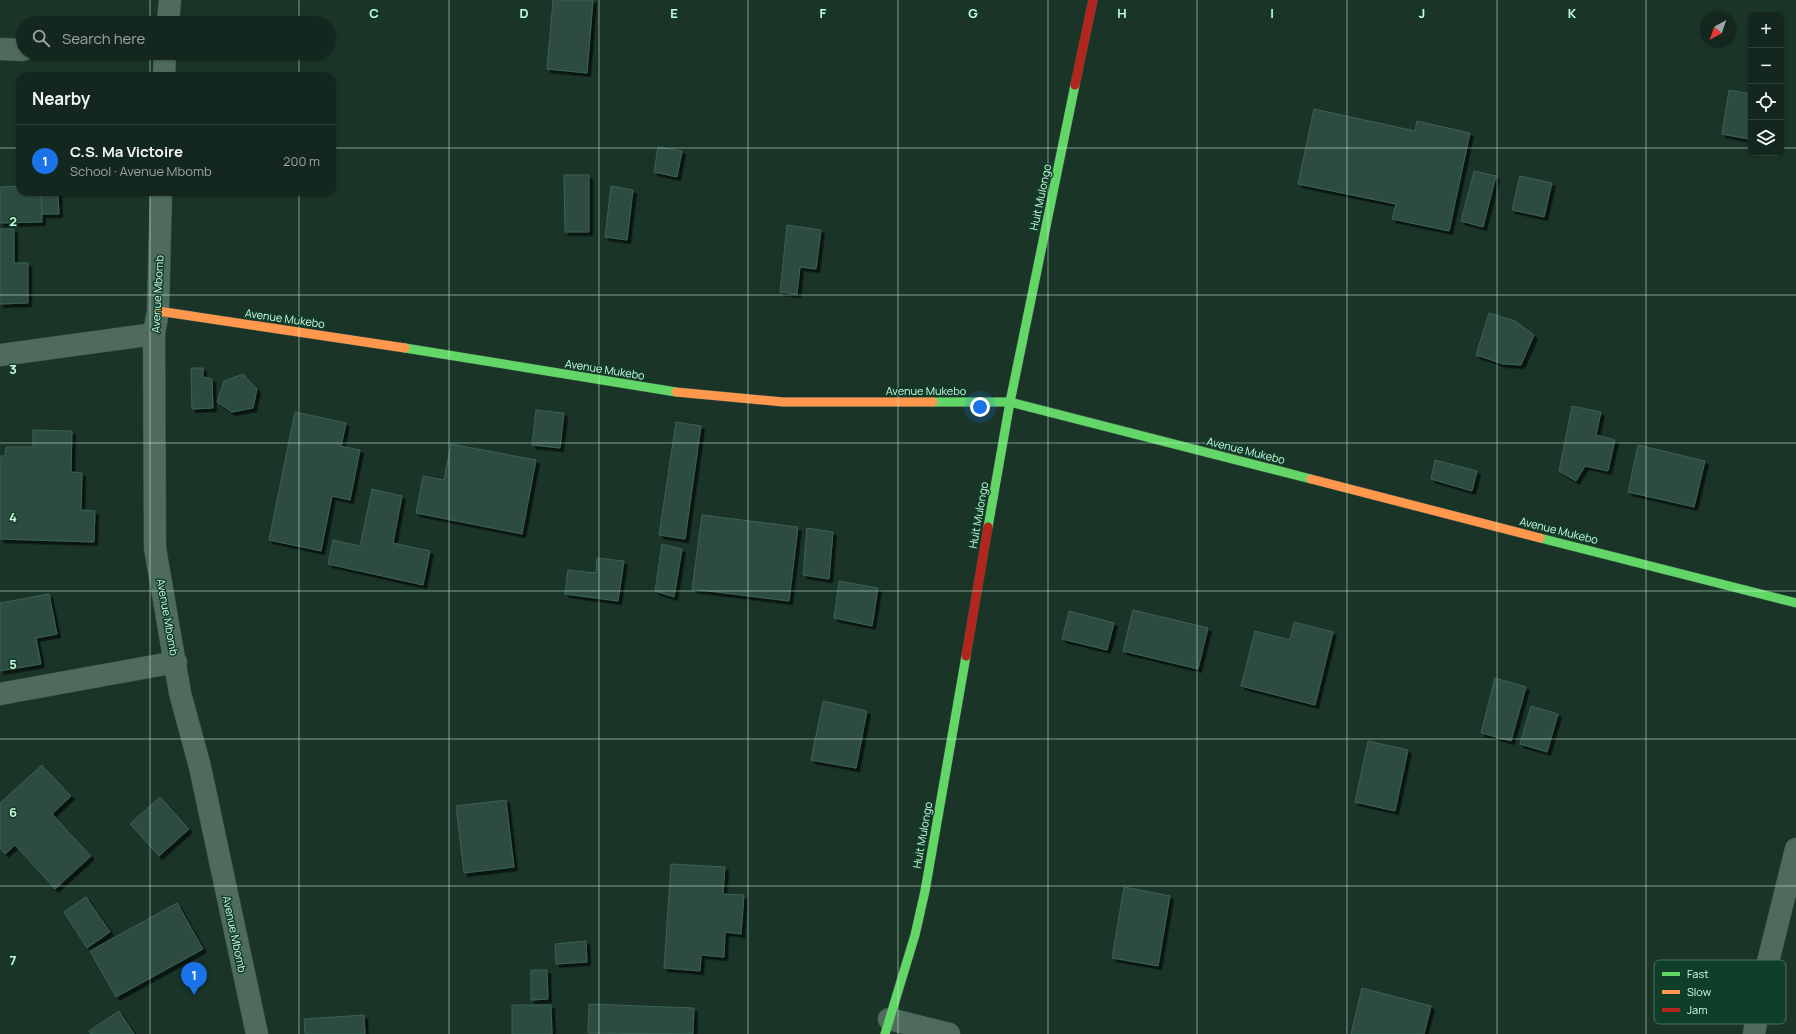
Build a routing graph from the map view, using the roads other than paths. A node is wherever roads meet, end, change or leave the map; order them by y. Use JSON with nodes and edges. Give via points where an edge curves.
{"nodes":[{"id":1,"x":170,"y":0,"type":"edge"},
{"id":2,"x":1093,"y":0,"type":"edge"},
{"id":3,"x":169,"y":16,"type":"edge"},
{"id":4,"x":0,"y":49,"type":"edge"},
{"id":5,"x":16,"y":50,"type":"edge"},
{"id":6,"x":165,"y":60,"type":"edge"},
{"id":7,"x":164,"y":72,"type":"edge"},
{"id":8,"x":161,"y":196,"type":"edge"},
{"id":9,"x":158,"y":312,"type":"junction"},
{"id":10,"x":154,"y":334,"type":"junction"},
{"id":11,"x":0,"y":355,"type":"edge"},
{"id":12,"x":1010,"y":402,"type":"junction"},
{"id":13,"x":1796,"y":603,"type":"edge"},
{"id":14,"x":176,"y":662,"type":"junction"},
{"id":15,"x":0,"y":694,"type":"edge"},
{"id":16,"x":1796,"y":849,"type":"edge"},
{"id":17,"x":1768,"y":960,"type":"edge"},
{"id":18,"x":1756,"y":1024,"type":"edge"},
{"id":19,"x":887,"y":1026,"type":"edge"},
{"id":20,"x":257,"y":1034,"type":"edge"},
{"id":21,"x":949,"y":1034,"type":"edge"},
{"id":22,"x":1754,"y":1034,"type":"edge"}],
"edges":[{"from":1,"to":3,"type":"street"},
{"from":2,"to":12,"type":"street","name":"Huit Mulongo"},
{"from":4,"to":5,"type":"street"},
{"from":6,"to":7,"type":"street"},
{"from":8,"to":9,"type":"street","name":"Avenue Mbomb"},
{"from":9,"to":10,"type":"street","name":"Avenue Mbomb"},
{"from":9,"to":12,"type":"street","name":"Avenue Mukebo","via":[[421,350],[666,391],[783,402]]},
{"from":10,"to":11,"type":"street"},
{"from":10,"to":14,"type":"street","name":"Avenue Mbomb","via":[[155,548]]},
{"from":12,"to":13,"type":"street","name":"Avenue Mukebo"},
{"from":12,"to":19,"type":"street","name":"Huit Mulongo","via":[[925,891],[915,935]]},
{"from":14,"to":15,"type":"street"},
{"from":14,"to":20,"type":"street","name":"Avenue Mbomb","via":[[180,693],[200,767]]},
{"from":16,"to":17,"type":"street"},
{"from":18,"to":22,"type":"street"},
{"from":19,"to":21,"type":"street"}]}
